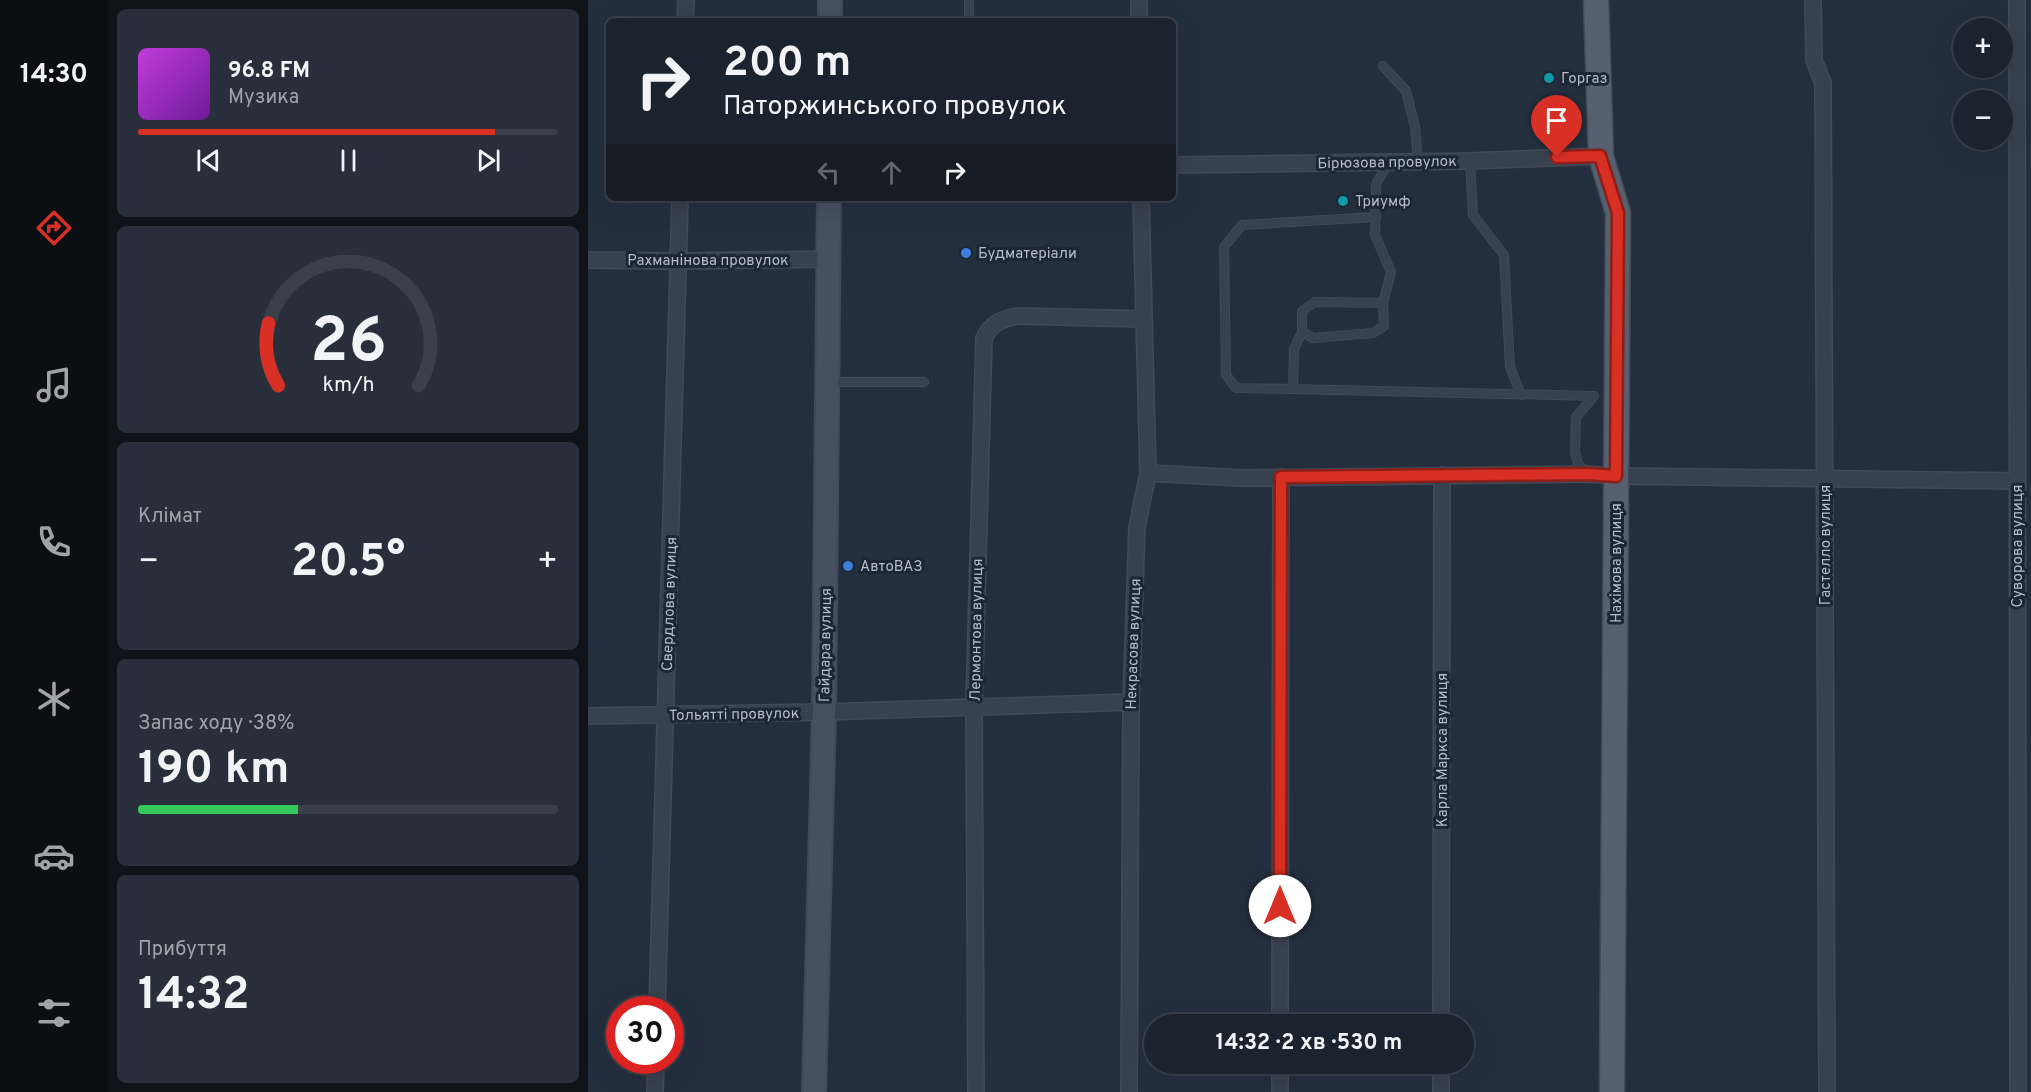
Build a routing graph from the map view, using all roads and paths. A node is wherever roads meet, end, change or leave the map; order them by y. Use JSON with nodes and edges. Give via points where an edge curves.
{"nodes":[{"id":1,"x":686,"y":0,"type":"edge"},
{"id":2,"x":830,"y":0,"type":"edge"},
{"id":3,"x":969,"y":0,"type":"edge"},
{"id":4,"x":1138,"y":0,"type":"edge"},
{"id":5,"x":1596,"y":0,"type":"edge"},
{"id":6,"x":1813,"y":0,"type":"edge"},
{"id":7,"x":2017,"y":0,"type":"edge"},
{"id":8,"x":685,"y":18,"type":"edge"},
{"id":9,"x":830,"y":18,"type":"edge"},
{"id":10,"x":969,"y":18,"type":"edge"},
{"id":11,"x":1139,"y":18,"type":"edge"},
{"id":12,"x":1383,"y":66,"type":"dead end"},
{"id":13,"x":1600,"y":156,"type":"junction"},
{"id":14,"x":1470,"y":160,"type":"junction"},
{"id":15,"x":1418,"y":161,"type":"junction"},
{"id":16,"x":1389,"y":162,"type":"junction"},
{"id":17,"x":1176,"y":165,"type":"edge"},
{"id":18,"x":680,"y":201,"type":"edge"},
{"id":19,"x":829,"y":201,"type":"edge"},
{"id":20,"x":1141,"y":201,"type":"edge"},
{"id":21,"x":1376,"y":216,"type":"junction"},
{"id":22,"x":828,"y":259,"type":"junction"},
{"id":23,"x":588,"y":260,"type":"edge"},
{"id":24,"x":678,"y":261,"type":"junction"},
{"id":25,"x":1383,"y":303,"type":"junction"},
{"id":26,"x":1144,"y":319,"type":"junction"},
{"id":27,"x":1302,"y":332,"type":"junction"},
{"id":28,"x":827,"y":382,"type":"junction"},
{"id":29,"x":924,"y":382,"type":"dead end"},
{"id":30,"x":1293,"y":389,"type":"junction"},
{"id":31,"x":1605,"y":394,"type":"junction"},
{"id":32,"x":1521,"y":395,"type":"junction"},
{"id":33,"x":1148,"y":473,"type":"junction"},
{"id":34,"x":1588,"y":474,"type":"junction"},
{"id":35,"x":1442,"y":476,"type":"junction"},
{"id":36,"x":1616,"y":476,"type":"junction"},
{"id":37,"x":1281,"y":477,"type":"junction"},
{"id":38,"x":1825,"y":480,"type":"junction"},
{"id":39,"x":2017,"y":481,"type":"junction"},
{"id":40,"x":1131,"y":702,"type":"junction"},
{"id":41,"x":974,"y":706,"type":"junction"},
{"id":42,"x":824,"y":712,"type":"junction"},
{"id":43,"x":588,"y":716,"type":"edge"},
{"id":44,"x":666,"y":716,"type":"junction"},
{"id":45,"x":657,"y":996,"type":"edge"},
{"id":46,"x":1280,"y":1014,"type":"edge"},
{"id":47,"x":1441,"y":1014,"type":"edge"},
{"id":48,"x":656,"y":1074,"type":"edge"},
{"id":49,"x":1280,"y":1074,"type":"edge"},
{"id":50,"x":1441,"y":1074,"type":"edge"},
{"id":51,"x":655,"y":1092,"type":"edge"},
{"id":52,"x":814,"y":1092,"type":"edge"},
{"id":53,"x":976,"y":1092,"type":"edge"},
{"id":54,"x":1129,"y":1092,"type":"edge"},
{"id":55,"x":1280,"y":1092,"type":"edge"},
{"id":56,"x":1441,"y":1092,"type":"edge"},
{"id":57,"x":1612,"y":1092,"type":"edge"},
{"id":58,"x":1827,"y":1092,"type":"edge"},
{"id":59,"x":2018,"y":1092,"type":"edge"}],
"edges":[{"from":1,"to":8,"type":"street"},
{"from":2,"to":9,"type":"street"},
{"from":3,"to":10,"type":"lane"},
{"from":4,"to":11,"type":"street"},
{"from":5,"to":13,"type":"main road","name":"Нахімова вулиця"},
{"from":6,"to":38,"type":"street","name":"Гастелло вулиця","via":[[1814,60],[1823,83]]},
{"from":7,"to":39,"type":"street","name":"Суворова вулиця"},
{"from":12,"to":15,"type":"lane","via":[[1406,91]]},
{"from":13,"to":14,"type":"street","name":"Бірюзова провулок"},
{"from":13,"to":31,"type":"main road","name":"Нахімова вулиця","via":[[1618,213]]},
{"from":14,"to":15,"type":"street","name":"Бірюзова провулок"},
{"from":14,"to":32,"type":"lane","via":[[1473,215],[1504,255],[1510,367]]},
{"from":15,"to":16,"type":"street","name":"Бірюзова провулок"},
{"from":16,"to":17,"type":"street","name":"Бірюзова провулок"},
{"from":16,"to":21,"type":"lane","via":[[1376,184]]},
{"from":18,"to":24,"type":"street","name":"Свердлова вулиця"},
{"from":19,"to":22,"type":"street","name":"Гайдара вулиця"},
{"from":20,"to":26,"type":"street","name":"Некрасова вулиця"},
{"from":21,"to":25,"type":"lane","via":[[1376,236],[1391,272]]},
{"from":21,"to":30,"type":"lane","via":[[1242,225],[1224,247],[1226,375],[1236,388]]},
{"from":22,"to":24,"type":"street","name":"Рахманінова провулок"},
{"from":22,"to":28,"type":"street","name":"Гайдара вулиця"},
{"from":23,"to":24,"type":"street","name":"Рахманінова провулок"},
{"from":24,"to":44,"type":"street","name":"Свердлова вулиця"},
{"from":25,"to":27,"type":"lane","via":[[1315,302],[1302,311]]},
{"from":25,"to":27,"type":"lane","via":[[1384,326],[1373,333],[1313,338]]},
{"from":26,"to":33,"type":"street","name":"Некрасова вулиця"},
{"from":26,"to":41,"type":"street","name":"Лермонтова вулиця","via":[[1018,316],[990,326],[984,338]]},
{"from":27,"to":30,"type":"lane","via":[[1294,349]]},
{"from":28,"to":29,"type":"lane"},
{"from":28,"to":42,"type":"street","name":"Гайдара вулиця"},
{"from":30,"to":32,"type":"lane"},
{"from":31,"to":32,"type":"lane"},
{"from":31,"to":34,"type":"lane","via":[[1576,417],[1575,452],[1578,464]]},
{"from":31,"to":36,"type":"main road","name":"Нахімова вулиця"},
{"from":33,"to":37,"type":"street"},
{"from":33,"to":40,"type":"street","name":"Некрасова вулиця","via":[[1137,527]]},
{"from":34,"to":35,"type":"street"},
{"from":34,"to":36,"type":"street"},
{"from":35,"to":37,"type":"street"},
{"from":35,"to":47,"type":"street","name":"Карла Маркса вулиця"},
{"from":36,"to":38,"type":"street"},
{"from":36,"to":57,"type":"main road","name":"Нахімова вулиця"},
{"from":37,"to":46,"type":"street"},
{"from":38,"to":39,"type":"street"},
{"from":38,"to":58,"type":"street","name":"Гастелло вулиця"},
{"from":39,"to":59,"type":"street","name":"Суворова вулиця"},
{"from":40,"to":41,"type":"street","name":"Тольятті провулок"},
{"from":40,"to":54,"type":"street","name":"Некрасова вулиця"},
{"from":41,"to":42,"type":"street","name":"Тольятті провулок"},
{"from":41,"to":53,"type":"street","name":"Лермонтова вулиця"},
{"from":42,"to":44,"type":"street","name":"Тольятті провулок"},
{"from":42,"to":52,"type":"street","name":"Гайдара вулиця"},
{"from":43,"to":44,"type":"street","name":"Тольятті провулок"},
{"from":44,"to":45,"type":"street","name":"Свердлова вулиця"},
{"from":48,"to":51,"type":"street"},
{"from":49,"to":55,"type":"street"},
{"from":50,"to":56,"type":"street"}]}
